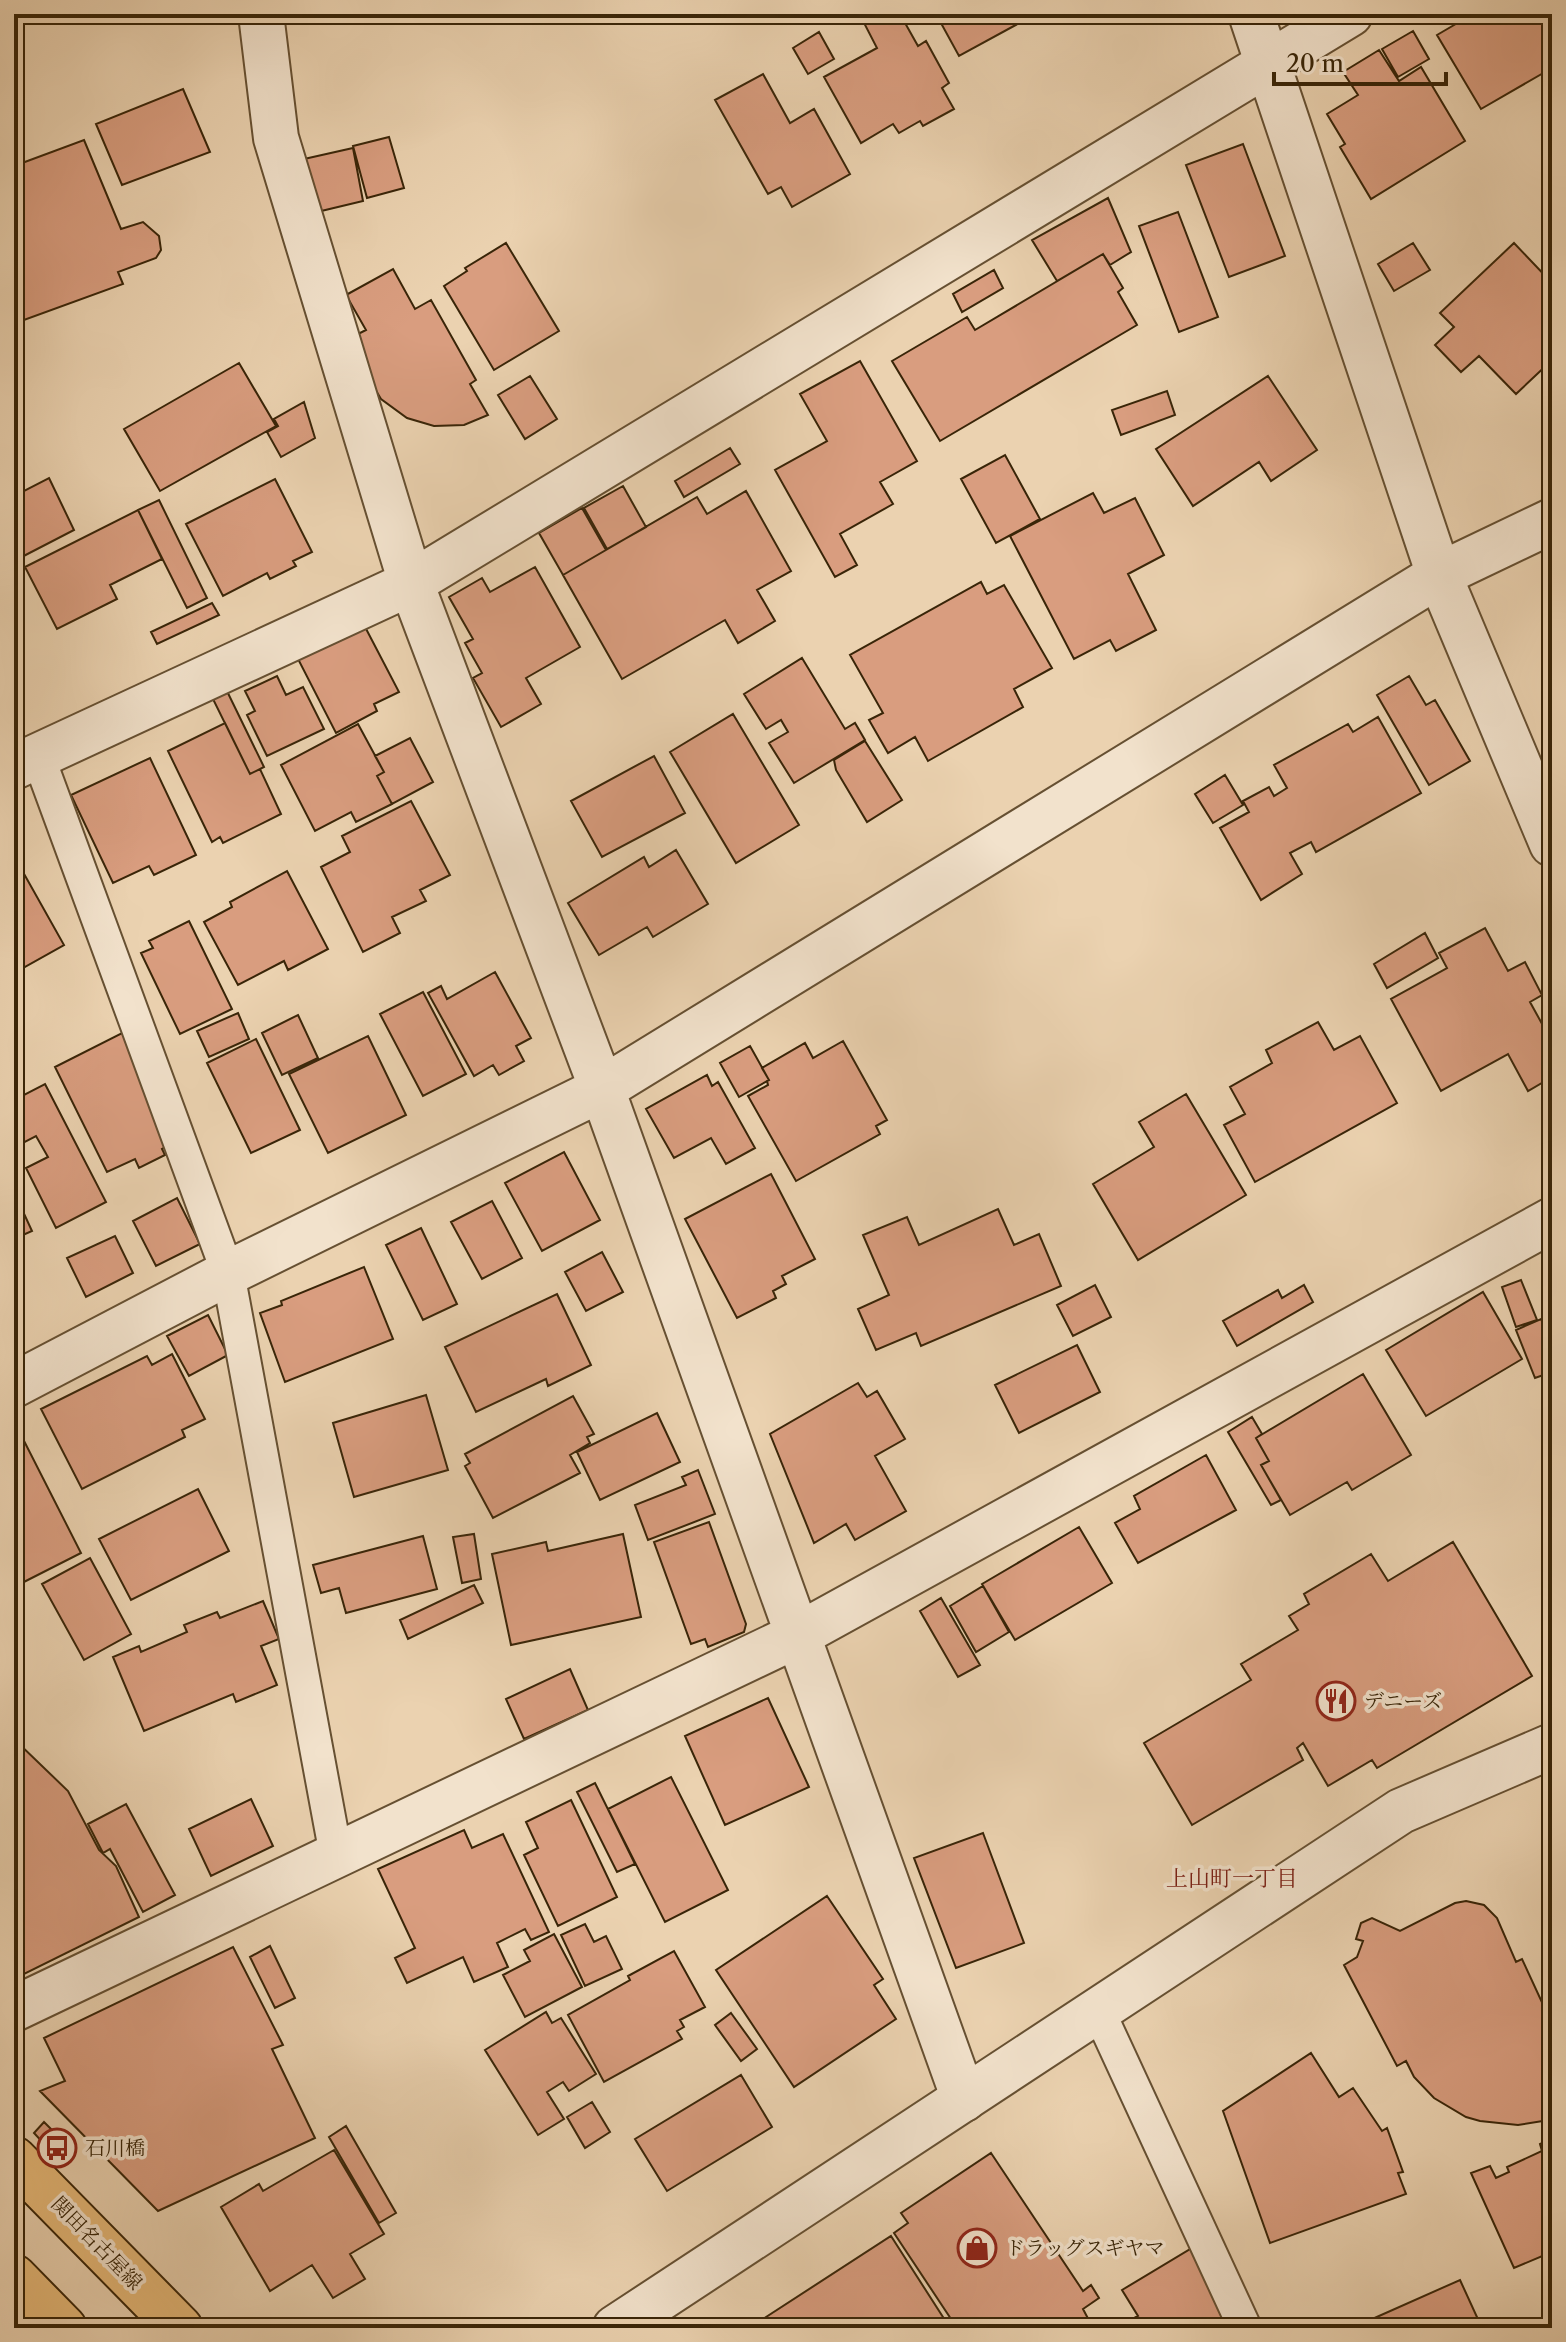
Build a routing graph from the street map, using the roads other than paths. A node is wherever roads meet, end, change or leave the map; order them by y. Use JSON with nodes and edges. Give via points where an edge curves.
{"nodes":[{"id":1,"x":261,"y":14,"type":"edge"},
{"id":2,"x":1251,"y":14,"type":"edge"},
{"id":3,"x":1350,"y":14,"type":"edge"},
{"id":4,"x":1266,"y":64,"type":"junction"},
{"id":5,"x":1552,"y":521,"type":"edge"},
{"id":6,"x":1439,"y":575,"type":"junction"},
{"id":7,"x":411,"y":583,"type":"junction"},
{"id":8,"x":26,"y":761,"type":"edge"},
{"id":9,"x":1552,"y":844,"type":"edge"},
{"id":10,"x":602,"y":1089,"type":"junction"},
{"id":11,"x":1552,"y":1220,"type":"edge"},
{"id":12,"x":228,"y":1273,"type":"junction"},
{"id":13,"x":14,"y":1385,"type":"edge"},
{"id":14,"x":798,"y":1635,"type":"junction"},
{"id":15,"x":1552,"y":1746,"type":"edge"},
{"id":16,"x":336,"y":1855,"type":"junction"},
{"id":17,"x":14,"y":2009,"type":"edge"},
{"id":18,"x":1098,"y":2010,"type":"junction"},
{"id":19,"x":964,"y":2099,"type":"junction"},
{"id":20,"x":14,"y":2159,"type":"edge"},
{"id":21,"x":14,"y":2277,"type":"edge"},
{"id":22,"x":64,"y":2328,"type":"edge"},
{"id":23,"x":180,"y":2328,"type":"edge"},
{"id":24,"x":615,"y":2328,"type":"edge"},
{"id":25,"x":1245,"y":2328,"type":"edge"}],
"edges":[{"from":1,"to":7,"type":"street","via":[[276,138]]},
{"from":2,"to":4,"type":"street"},
{"from":3,"to":4,"type":"street"},
{"from":4,"to":6,"type":"street"},
{"from":4,"to":7,"type":"street"},
{"from":5,"to":6,"type":"street"},
{"from":6,"to":9,"type":"street"},
{"from":6,"to":10,"type":"street"},
{"from":7,"to":8,"type":"street"},
{"from":7,"to":10,"type":"street"},
{"from":8,"to":12,"type":"lane"},
{"from":10,"to":12,"type":"street"},
{"from":10,"to":14,"type":"street"},
{"from":11,"to":14,"type":"street"},
{"from":12,"to":13,"type":"street"},
{"from":12,"to":16,"type":"lane"},
{"from":14,"to":16,"type":"street"},
{"from":14,"to":19,"type":"street"},
{"from":15,"to":18,"type":"street","via":[[1401,1811]]},
{"from":16,"to":17,"type":"street"},
{"from":18,"to":19,"type":"street"},
{"from":18,"to":25,"type":"lane"},
{"from":19,"to":24,"type":"street"},
{"from":20,"to":23,"type":"main road","name":"関田名古屋線"},
{"from":21,"to":22,"type":"main road"}]}
